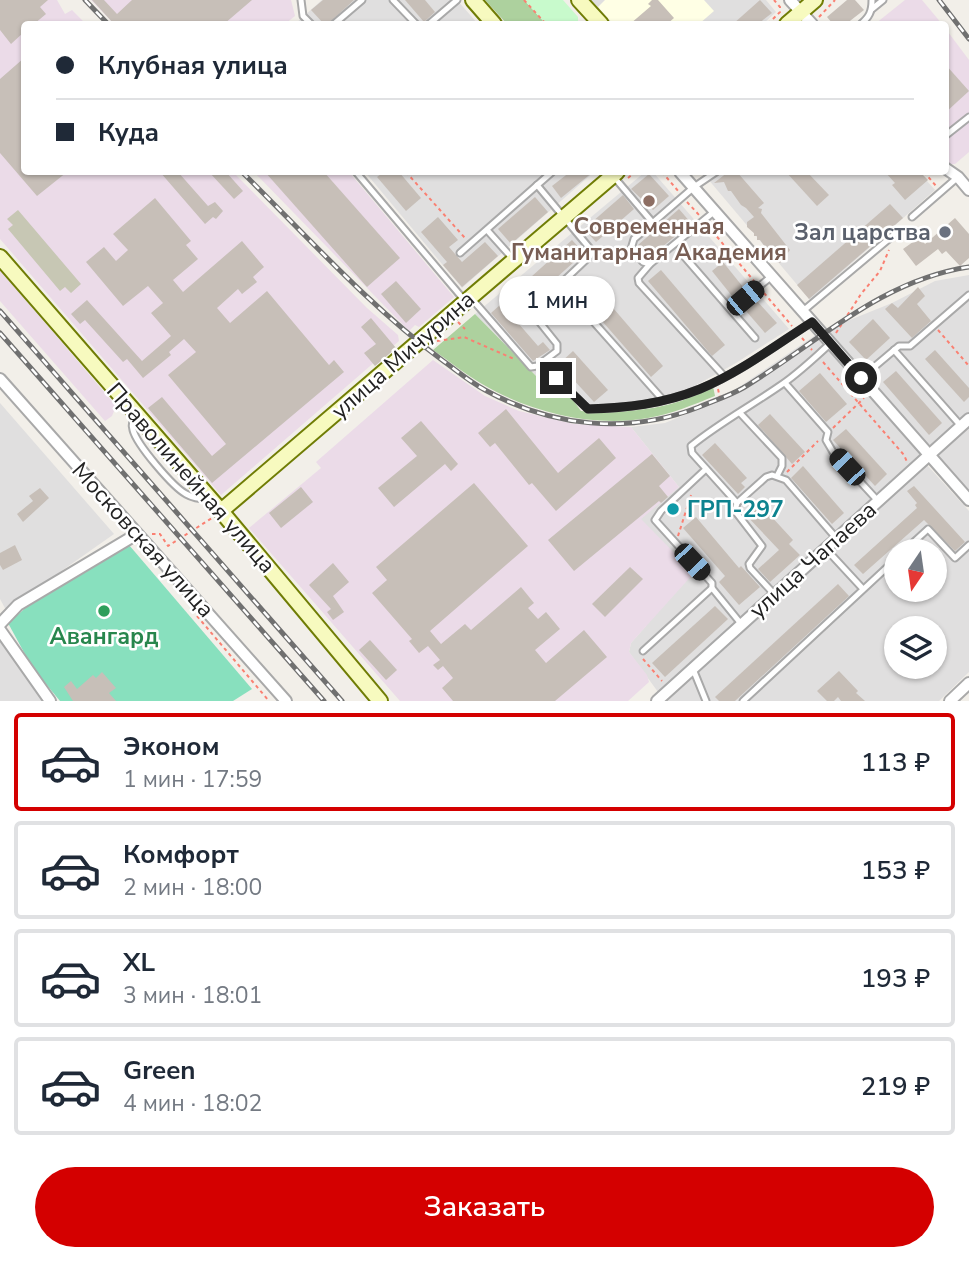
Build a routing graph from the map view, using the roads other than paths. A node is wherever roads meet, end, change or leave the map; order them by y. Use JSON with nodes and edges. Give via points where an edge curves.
{"nodes":[{"id":1,"x":301,"y":0,"type":"edge"},
{"id":2,"x":362,"y":0,"type":"edge"},
{"id":3,"x":393,"y":0,"type":"edge"},
{"id":4,"x":457,"y":0,"type":"edge"},
{"id":5,"x":473,"y":0,"type":"edge"},
{"id":6,"x":579,"y":0,"type":"edge"},
{"id":7,"x":790,"y":0,"type":"edge"},
{"id":8,"x":815,"y":0,"type":"edge"},
{"id":9,"x":872,"y":0,"type":"edge"},
{"id":10,"x":883,"y":0,"type":"edge"},
{"id":11,"x":872,"y":9,"type":"junction"},
{"id":12,"x":801,"y":12,"type":"junction"},
{"id":13,"x":308,"y":21,"type":"edge"},
{"id":14,"x":338,"y":21,"type":"edge"},
{"id":15,"x":413,"y":21,"type":"edge"},
{"id":16,"x":438,"y":21,"type":"edge"},
{"id":17,"x":491,"y":21,"type":"edge"},
{"id":18,"x":598,"y":21,"type":"edge"},
{"id":19,"x":790,"y":21,"type":"edge"},
{"id":20,"x":809,"y":21,"type":"edge"},
{"id":21,"x":864,"y":21,"type":"edge"},
{"id":22,"x":969,"y":117,"type":"edge"},
{"id":23,"x":949,"y":133,"type":"edge"},
{"id":24,"x":949,"y":171,"type":"edge"},
{"id":25,"x":359,"y":175,"type":"edge"},
{"id":26,"x":549,"y":175,"type":"edge"},
{"id":27,"x":613,"y":175,"type":"edge"},
{"id":28,"x":617,"y":175,"type":"edge"},
{"id":29,"x":683,"y":175,"type":"edge"},
{"id":30,"x":712,"y":175,"type":"edge"},
{"id":31,"x":958,"y":177,"type":"junction"},
{"id":32,"x":537,"y":186,"type":"junction"},
{"id":33,"x":694,"y":187,"type":"junction"},
{"id":34,"x":969,"y":190,"type":"edge"},
{"id":35,"x":715,"y":211,"type":"junction"},
{"id":36,"x":563,"y":216,"type":"junction"},
{"id":37,"x":912,"y":217,"type":"dead end"},
{"id":38,"x":653,"y":223,"type":"junction"},
{"id":39,"x":486,"y":230,"type":"junction"},
{"id":40,"x":895,"y":233,"type":"road end"},
{"id":41,"x":460,"y":253,"type":"dead end"},
{"id":42,"x":683,"y":255,"type":"dead end"},
{"id":43,"x":0,"y":257,"type":"edge"},
{"id":44,"x":513,"y":260,"type":"junction"},
{"id":45,"x":650,"y":264,"type":"junction"},
{"id":46,"x":772,"y":276,"type":"junction"},
{"id":47,"x":969,"y":295,"type":"edge"},
{"id":48,"x":467,"y":299,"type":"junction"},
{"id":49,"x":730,"y":309,"type":"junction"},
{"id":50,"x":583,"y":310,"type":"dead end"},
{"id":51,"x":803,"y":312,"type":"junction"},
{"id":52,"x":812,"y":322,"type":"junction"},
{"id":53,"x":755,"y":338,"type":"dead end"},
{"id":54,"x":831,"y":343,"type":"junction"},
{"id":55,"x":894,"y":350,"type":"junction"},
{"id":56,"x":724,"y":376,"type":"junction"},
{"id":57,"x":556,"y":378,"type":"dead end"},
{"id":58,"x":861,"y":378,"type":"junction"},
{"id":59,"x":0,"y":379,"type":"edge"},
{"id":60,"x":785,"y":383,"type":"junction"},
{"id":61,"x":663,"y":400,"type":"junction"},
{"id":62,"x":740,"y":413,"type":"junction"},
{"id":63,"x":965,"y":423,"type":"edge"},
{"id":64,"x":929,"y":455,"type":"junction"},
{"id":65,"x":706,"y":469,"type":"junction"},
{"id":66,"x":777,"y":476,"type":"junction"},
{"id":67,"x":969,"y":500,"type":"edge"},
{"id":68,"x":878,"y":502,"type":"junction"},
{"id":69,"x":737,"y":503,"type":"junction"},
{"id":70,"x":221,"y":511,"type":"junction"},
{"id":71,"x":137,"y":534,"type":"junction"},
{"id":72,"x":837,"y":539,"type":"junction"},
{"id":73,"x":917,"y":539,"type":"edge"},
{"id":74,"x":937,"y":539,"type":"edge"},
{"id":75,"x":969,"y":545,"type":"edge"},
{"id":76,"x":826,"y":549,"type":"junction"},
{"id":77,"x":947,"y":549,"type":"edge"},
{"id":78,"x":884,"y":570,"type":"edge"},
{"id":79,"x":712,"y":588,"type":"junction"},
{"id":80,"x":863,"y":589,"type":"junction"},
{"id":81,"x":775,"y":595,"type":"junction"},
{"id":82,"x":0,"y":624,"type":"edge"},
{"id":83,"x":741,"y":625,"type":"junction"},
{"id":84,"x":0,"y":630,"type":"edge"},
{"id":85,"x":643,"y":651,"type":"road end"},
{"id":86,"x":693,"y":669,"type":"junction"},
{"id":87,"x":969,"y":683,"type":"edge"},
{"id":88,"x":957,"y":699,"type":"edge"},
{"id":89,"x":50,"y":701,"type":"edge"},
{"id":90,"x":286,"y":701,"type":"edge"},
{"id":91,"x":380,"y":701,"type":"edge"},
{"id":92,"x":658,"y":701,"type":"edge"},
{"id":93,"x":706,"y":701,"type":"edge"},
{"id":94,"x":743,"y":701,"type":"edge"}],
"edges":[{"from":1,"to":13,"type":"lane"},
{"from":2,"to":14,"type":"lane"},
{"from":3,"to":15,"type":"lane"},
{"from":4,"to":16,"type":"lane"},
{"from":5,"to":17,"type":"main road"},
{"from":6,"to":18,"type":"main road"},
{"from":7,"to":12,"type":"street"},
{"from":8,"to":12,"type":"main road"},
{"from":9,"to":11,"type":"lane"},
{"from":10,"to":11,"type":"lane"},
{"from":11,"to":21,"type":"lane"},
{"from":12,"to":19,"type":"main road"},
{"from":12,"to":20,"type":"street"},
{"from":22,"to":23,"type":"lane"},
{"from":24,"to":31,"type":"street"},
{"from":25,"to":48,"type":"lane"},
{"from":26,"to":32,"type":"lane"},
{"from":27,"to":36,"type":"main road","name":"улица Мичурина"},
{"from":28,"to":38,"type":"lane"},
{"from":29,"to":33,"type":"street"},
{"from":30,"to":33,"type":"lane"},
{"from":31,"to":34,"type":"street"},
{"from":31,"to":37,"type":"lane"},
{"from":32,"to":36,"type":"lane"},
{"from":32,"to":39,"type":"lane"},
{"from":33,"to":35,"type":"street"},
{"from":33,"to":38,"type":"lane"},
{"from":35,"to":45,"type":"lane"},
{"from":35,"to":46,"type":"street"},
{"from":36,"to":44,"type":"main road","name":"улица Мичурина"},
{"from":36,"to":48,"type":"lane","via":[[592,251],[534,309],[557,351],[531,366]]},
{"from":38,"to":45,"type":"lane","via":[[630,245]]},
{"from":39,"to":41,"type":"lane"},
{"from":39,"to":44,"type":"lane"},
{"from":40,"to":51,"type":"lane"},
{"from":42,"to":49,"type":"lane"},
{"from":43,"to":70,"type":"main road","name":"Праволинейная улица"},
{"from":44,"to":48,"type":"main road","name":"улица Мичурина"},
{"from":45,"to":56,"type":"lane","via":[[639,283]]},
{"from":46,"to":49,"type":"lane"},
{"from":46,"to":51,"type":"street"},
{"from":47,"to":55,"type":"lane","via":[[910,346]]},
{"from":48,"to":70,"type":"main road","name":"улица Мичурина"},
{"from":49,"to":53,"type":"lane"},
{"from":50,"to":61,"type":"lane"},
{"from":51,"to":52,"type":"street"},
{"from":52,"to":54,"type":"street"},
{"from":52,"to":56,"type":"lane"},
{"from":54,"to":58,"type":"street"},
{"from":54,"to":60,"type":"lane"},
{"from":55,"to":58,"type":"lane"},
{"from":55,"to":63,"type":"lane"},
{"from":56,"to":61,"type":"lane","via":[[701,389]]},
{"from":57,"to":61,"type":"lane","via":[[588,409],[627,408]]},
{"from":58,"to":64,"type":"street"},
{"from":59,"to":71,"type":"street","name":"Московская улица"},
{"from":60,"to":62,"type":"lane"},
{"from":60,"to":68,"type":"lane","via":[[828,432],[826,440],[833,452]]},
{"from":62,"to":65,"type":"lane","via":[[691,446]]},
{"from":62,"to":66,"type":"lane","via":[[782,458]]},
{"from":63,"to":64,"type":"street","name":"улица Чапаева"},
{"from":64,"to":67,"type":"street"},
{"from":64,"to":68,"type":"street","name":"улица Чапаева"},
{"from":65,"to":69,"type":"lane"},
{"from":65,"to":79,"type":"lane","via":[[655,520]]},
{"from":66,"to":69,"type":"lane","via":[[766,477]]},
{"from":66,"to":72,"type":"lane","via":[[786,480]]},
{"from":68,"to":72,"type":"street","name":"улица Чапаева"},
{"from":69,"to":81,"type":"lane","via":[[735,511],[762,546],[750,568]]},
{"from":70,"to":91,"type":"main road","name":"Праволинейная улица"},
{"from":71,"to":82,"type":"street","via":[[19,605]]},
{"from":71,"to":90,"type":"street","name":"Московская улица"},
{"from":72,"to":76,"type":"street","name":"улица Чапаева"},
{"from":73,"to":74,"type":"lane","via":[[928,529]]},
{"from":75,"to":77,"type":"lane","via":[[955,558]]},
{"from":76,"to":80,"type":"lane"},
{"from":76,"to":81,"type":"street","name":"улица Чапаева"},
{"from":78,"to":80,"type":"lane"},
{"from":79,"to":83,"type":"lane"},
{"from":79,"to":85,"type":"lane"},
{"from":80,"to":94,"type":"lane"},
{"from":81,"to":83,"type":"street","name":"улица Чапаева"},
{"from":83,"to":86,"type":"street","name":"улица Чапаева"},
{"from":84,"to":89,"type":"street"},
{"from":86,"to":92,"type":"street","name":"улица Чапаева"},
{"from":86,"to":93,"type":"lane"},
{"from":87,"to":88,"type":"street"}]}
